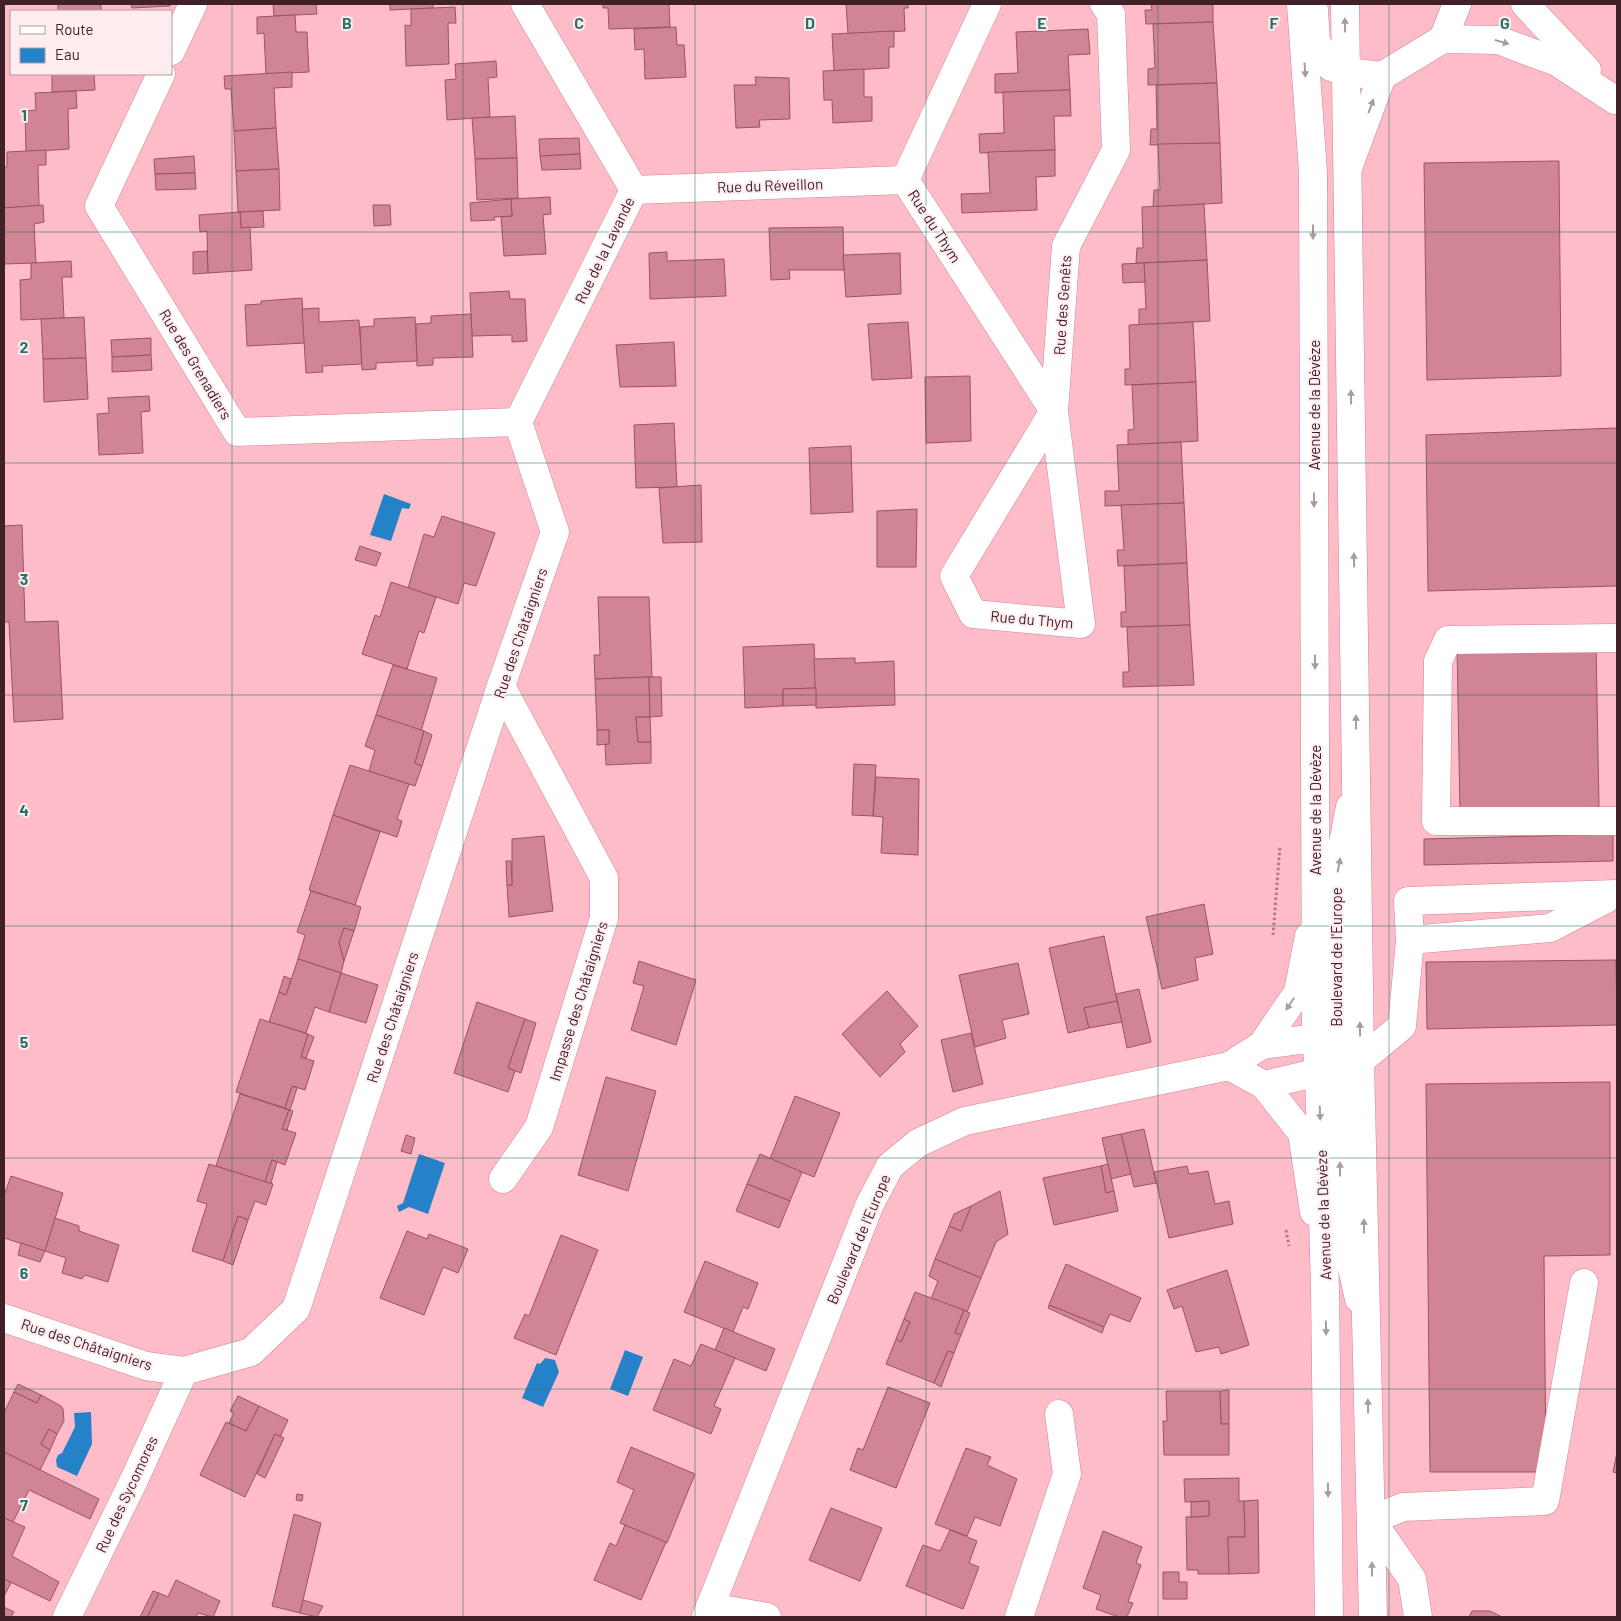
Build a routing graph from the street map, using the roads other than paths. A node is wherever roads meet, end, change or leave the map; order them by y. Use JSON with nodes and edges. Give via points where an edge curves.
{"nodes":[{"id":1,"x":193,"y":4,"type":"edge"},
{"id":2,"x":525,"y":4,"type":"edge"},
{"id":3,"x":987,"y":4,"type":"edge"},
{"id":4,"x":1104,"y":4,"type":"edge"},
{"id":5,"x":1301,"y":4,"type":"edge"},
{"id":6,"x":1314,"y":4,"type":"edge"},
{"id":7,"x":1345,"y":4,"type":"edge"},
{"id":8,"x":1457,"y":4,"type":"edge"},
{"id":9,"x":1525,"y":4,"type":"edge"},
{"id":10,"x":1443,"y":39,"type":"junction"},
{"id":11,"x":172,"y":49,"type":"edge"},
{"id":12,"x":1346,"y":72,"type":"junction"},
{"id":13,"x":161,"y":75,"type":"edge"},
{"id":14,"x":1382,"y":76,"type":"junction"},
{"id":15,"x":1616,"y":101,"type":"edge"},
{"id":16,"x":1348,"y":168,"type":"junction"},
{"id":17,"x":906,"y":180,"type":"junction"},
{"id":18,"x":634,"y":190,"type":"junction"},
{"id":19,"x":1054,"y":411,"type":"junction"},
{"id":20,"x":518,"y":422,"type":"junction"},
{"id":21,"x":1617,"y":638,"type":"edge"},
{"id":22,"x":501,"y":686,"type":"junction"},
{"id":23,"x":1617,"y":821,"type":"edge"},
{"id":24,"x":1615,"y":895,"type":"edge"},
{"id":25,"x":1315,"y":907,"type":"junction"},
{"id":26,"x":1410,"y":940,"type":"junction"},
{"id":27,"x":1262,"y":1045,"type":"junction"},
{"id":28,"x":1333,"y":1057,"type":"junction"},
{"id":29,"x":1229,"y":1066,"type":"junction"},
{"id":30,"x":1264,"y":1085,"type":"junction"},
{"id":31,"x":503,"y":1179,"type":"dead end"},
{"id":32,"x":1584,"y":1284,"type":"dead end"},
{"id":33,"x":1325,"y":1289,"type":"junction"},
{"id":34,"x":4,"y":1318,"type":"edge"},
{"id":35,"x":184,"y":1371,"type":"junction"},
{"id":36,"x":1059,"y":1414,"type":"dead end"},
{"id":37,"x":1371,"y":1520,"type":"junction"},
{"id":38,"x":708,"y":1612,"type":"edge"},
{"id":39,"x":67,"y":1617,"type":"edge"},
{"id":40,"x":767,"y":1617,"type":"edge"},
{"id":41,"x":1019,"y":1617,"type":"edge"},
{"id":42,"x":1329,"y":1617,"type":"edge"},
{"id":43,"x":1373,"y":1617,"type":"edge"},
{"id":44,"x":1418,"y":1617,"type":"edge"}],
"edges":[{"from":1,"to":11,"type":"street"},
{"from":2,"to":18,"type":"street","name":"Rue de la Lavande"},
{"from":3,"to":17,"type":"street","name":"Rue du Thym"},
{"from":4,"to":19,"type":"street","name":"Rue des Genêts","via":[[1111,14],[1116,150],[1066,246]]},
{"from":5,"to":25,"type":"street","name":"Avenue de la Dévèze","one_way":true,"via":[[1313,172]]},
{"from":6,"to":12,"type":"street","via":[[1316,42],[1331,67]]},
{"from":12,"to":7,"type":"street","name":"Avenue de la Dévèze","one_way":true},
{"from":8,"to":10,"type":"street"},
{"from":9,"to":15,"type":"street"},
{"from":10,"to":14,"type":"street"},
{"from":10,"to":15,"type":"street","one_way":true,"via":[[1498,40],[1557,62]]},
{"from":12,"to":14,"type":"street"},
{"from":12,"to":16,"type":"street","name":"Avenue de la Dévèze"},
{"from":13,"to":20,"type":"street","name":"Rue des Grenadiers","via":[[100,206],[237,432]]},
{"from":16,"to":14,"type":"street","one_way":true},
{"from":28,"to":16,"type":"street","name":"Avenue de la Dévèze","one_way":true,"via":[[1357,771]]},
{"from":17,"to":18,"type":"street","name":"Rue du Réveillon"},
{"from":17,"to":19,"type":"street","name":"Rue du Thym"},
{"from":18,"to":20,"type":"street","name":"Rue de la Lavande"},
{"from":19,"to":19,"type":"street","name":"Rue du Thym","via":[[954,576],[973,614],[1081,624]]},
{"from":20,"to":22,"type":"street","name":"Rue des Châtaigniers","via":[[555,532]]},
{"from":21,"to":23,"type":"street","via":[[1448,640],[1438,661],[1436,821]]},
{"from":22,"to":31,"type":"street","name":"Impasse des Châtaigniers","via":[[604,878],[604,918],[539,1127]]},
{"from":22,"to":35,"type":"street","name":"Rue des Châtaigniers","via":[[296,1309],[251,1352]]},
{"from":24,"to":26,"type":"street","via":[[1550,928]]},
{"from":24,"to":26,"type":"street","via":[[1408,901]]},
{"from":25,"to":27,"type":"street","name":"Boulevard de l'Europe","one_way":true,"via":[[1298,992]]},
{"from":25,"to":28,"type":"street","name":"Avenue de la Dévèze"},
{"from":26,"to":28,"type":"street","via":[[1402,1026]]},
{"from":27,"to":28,"type":"street","name":"Boulevard de l'Europe"},
{"from":27,"to":29,"type":"street","name":"Boulevard de l'Europe"},
{"from":28,"to":30,"type":"street"},
{"from":28,"to":33,"type":"street","name":"Avenue de la Dévèze","one_way":true},
{"from":37,"to":28,"type":"street","name":"Avenue de la Dévèze","one_way":true,"via":[[1367,1337]]},
{"from":29,"to":30,"type":"street"},
{"from":29,"to":38,"type":"street","name":"Boulevard de l'Europe","via":[[965,1120],[918,1143],[890,1166],[870,1204]]},
{"from":30,"to":33,"type":"street","via":[[1302,1133]]},
{"from":32,"to":37,"type":"street","via":[[1545,1501],[1403,1507]]},
{"from":33,"to":42,"type":"street","name":"Avenue de la Dévèze","one_way":true},
{"from":34,"to":35,"type":"street","name":"Rue des Châtaigniers","via":[[146,1366]]},
{"from":35,"to":39,"type":"street","name":"Rue des Sycomores"},
{"from":36,"to":41,"type":"street","via":[[1067,1474]]},
{"from":43,"to":37,"type":"street","name":"Avenue de la Dévèze","one_way":true},
{"from":37,"to":44,"type":"street","via":[[1412,1580]]},
{"from":38,"to":40,"type":"street"}]}
